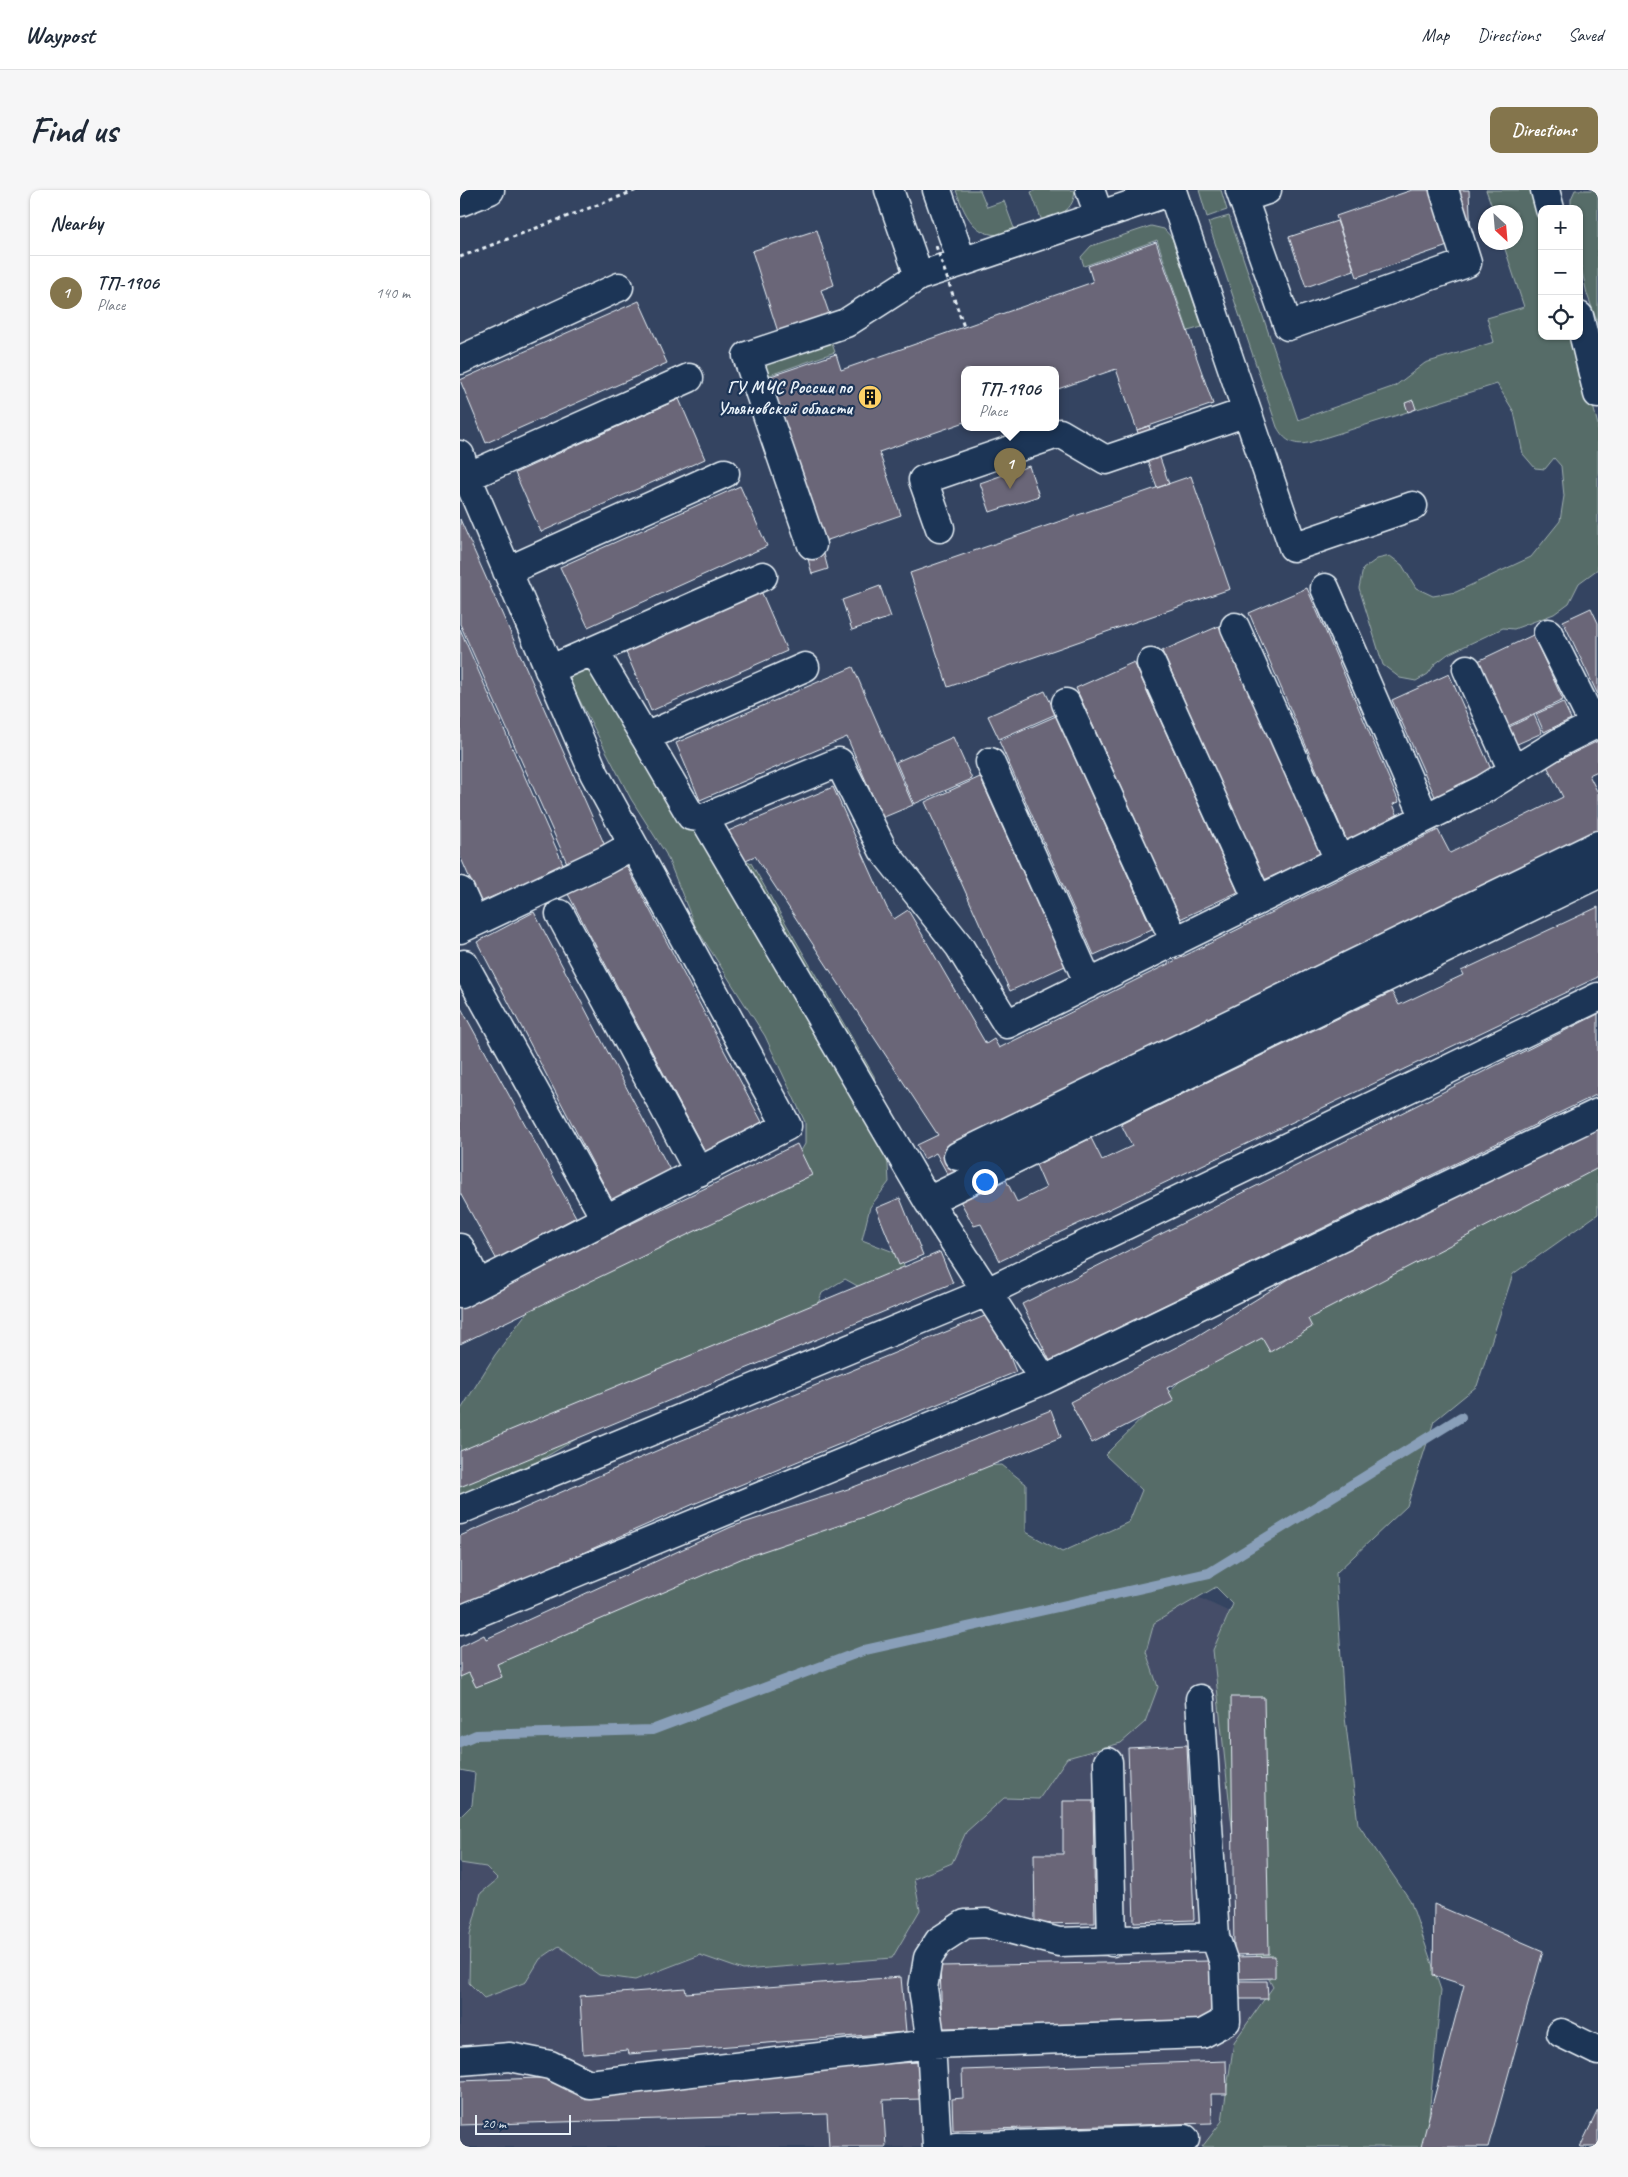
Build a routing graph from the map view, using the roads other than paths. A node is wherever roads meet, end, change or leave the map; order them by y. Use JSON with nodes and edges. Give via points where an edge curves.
{"nodes":[{"id":1,"x":490,"y":190,"type":"edge"},
{"id":2,"x":890,"y":190,"type":"edge"},
{"id":3,"x":937,"y":190,"type":"edge"},
{"id":4,"x":1090,"y":190,"type":"edge"},
{"id":5,"x":1444,"y":190,"type":"edge"},
{"id":6,"x":1545,"y":190,"type":"edge"},
{"id":7,"x":1250,"y":193,"type":"edge"},
{"id":8,"x":460,"y":202,"type":"edge"},
{"id":9,"x":1549,"y":205,"type":"edge"},
{"id":10,"x":1099,"y":215,"type":"junction"},
{"id":11,"x":962,"y":262,"type":"junction"},
{"id":12,"x":919,"y":276,"type":"junction"},
{"id":13,"x":619,"y":287,"type":"dead end"},
{"id":14,"x":1583,"y":332,"type":"edge"},
{"id":15,"x":460,"y":360,"type":"edge"},
{"id":16,"x":689,"y":378,"type":"dead end"},
{"id":17,"x":1598,"y":394,"type":"edge"},
{"id":18,"x":1247,"y":412,"type":"junction"},
{"id":19,"x":464,"y":466,"type":"edge"},
{"id":20,"x":725,"y":473,"type":"dead end"},
{"id":21,"x":1413,"y":506,"type":"dead end"},
{"id":22,"x":940,"y":528,"type":"dead end"},
{"id":23,"x":812,"y":545,"type":"dead end"},
{"id":24,"x":507,"y":571,"type":"junction"},
{"id":25,"x":763,"y":576,"type":"dead end"},
{"id":26,"x":1325,"y":588,"type":"dead end"},
{"id":27,"x":1235,"y":627,"type":"dead end"},
{"id":28,"x":1548,"y":633,"type":"dead end"},
{"id":29,"x":594,"y":651,"type":"junction"},
{"id":30,"x":1151,"y":663,"type":"dead end"},
{"id":31,"x":805,"y":667,"type":"dead end"},
{"id":32,"x":1467,"y":669,"type":"dead end"},
{"id":33,"x":549,"y":670,"type":"junction"},
{"id":34,"x":1066,"y":703,"type":"dead end"},
{"id":35,"x":1596,"y":724,"type":"edge"},
{"id":36,"x":645,"y":737,"type":"junction"},
{"id":37,"x":990,"y":762,"type":"dead end"},
{"id":38,"x":1513,"y":771,"type":"junction"},
{"id":39,"x":704,"y":818,"type":"junction"},
{"id":40,"x":1425,"y":818,"type":"junction"},
{"id":41,"x":633,"y":845,"type":"junction"},
{"id":42,"x":1598,"y":845,"type":"edge"},
{"id":43,"x":1339,"y":860,"type":"junction"},
{"id":44,"x":1598,"y":874,"type":"edge"},
{"id":45,"x":460,"y":891,"type":"edge"},
{"id":46,"x":1258,"y":900,"type":"junction"},
{"id":47,"x":560,"y":914,"type":"dead end"},
{"id":48,"x":467,"y":926,"type":"edge"},
{"id":49,"x":1175,"y":942,"type":"junction"},
{"id":50,"x":464,"y":964,"type":"dead end"},
{"id":51,"x":1089,"y":984,"type":"junction"},
{"id":52,"x":1598,"y":996,"type":"edge"},
{"id":53,"x":1598,"y":1113,"type":"edge"},
{"id":54,"x":958,"y":1156,"type":"dead end"},
{"id":55,"x":699,"y":1172,"type":"junction"},
{"id":56,"x":928,"y":1201,"type":"junction"},
{"id":57,"x":606,"y":1220,"type":"junction"},
{"id":58,"x":460,"y":1248,"type":"edge"},
{"id":59,"x":469,"y":1289,"type":"edge"},
{"id":60,"x":987,"y":1292,"type":"junction"},
{"id":61,"x":1044,"y":1380,"type":"junction"},
{"id":62,"x":460,"y":1510,"type":"edge"},
{"id":63,"x":460,"y":1620,"type":"edge"},
{"id":64,"x":1200,"y":1699,"type":"dead end"},
{"id":65,"x":1108,"y":1762,"type":"dead end"},
{"id":66,"x":1215,"y":1937,"type":"junction"},
{"id":67,"x":1112,"y":1942,"type":"junction"},
{"id":68,"x":1561,"y":2033,"type":"dead end"},
{"id":69,"x":931,"y":2044,"type":"junction"},
{"id":70,"x":1598,"y":2052,"type":"edge"},
{"id":71,"x":460,"y":2061,"type":"edge"},
{"id":72,"x":1185,"y":2139,"type":"dead end"},
{"id":73,"x":937,"y":2147,"type":"edge"},
{"id":74,"x":956,"y":2147,"type":"edge"}],
"edges":[{"from":1,"to":8,"type":"main road"},
{"from":2,"to":12,"type":"main road"},
{"from":3,"to":11,"type":"main road"},
{"from":4,"to":10,"type":"main road"},
{"from":5,"to":7,"type":"main road","via":[[1468,263],[1288,326]]},
{"from":6,"to":9,"type":"main road"},
{"from":10,"to":11,"type":"main road"},
{"from":10,"to":18,"type":"main road","via":[[1172,191]]},
{"from":11,"to":12,"type":"main road"},
{"from":12,"to":23,"type":"main road","via":[[846,323],[748,356]]},
{"from":13,"to":15,"type":"main road"},
{"from":14,"to":17,"type":"main road"},
{"from":16,"to":19,"type":"main road"},
{"from":18,"to":21,"type":"main road","via":[[1293,547]]},
{"from":18,"to":22,"type":"main road","via":[[1106,460],[1060,433],[923,480]]},
{"from":19,"to":24,"type":"main road"},
{"from":20,"to":24,"type":"main road"},
{"from":24,"to":33,"type":"main road"},
{"from":25,"to":29,"type":"main road"},
{"from":26,"to":40,"type":"main road"},
{"from":27,"to":43,"type":"main road"},
{"from":28,"to":35,"type":"main road"},
{"from":29,"to":33,"type":"main road"},
{"from":29,"to":36,"type":"main road"},
{"from":30,"to":46,"type":"main road"},
{"from":31,"to":36,"type":"main road"},
{"from":32,"to":38,"type":"main road"},
{"from":33,"to":41,"type":"main road","via":[[594,773]]},
{"from":34,"to":49,"type":"main road"},
{"from":35,"to":38,"type":"main road"},
{"from":36,"to":39,"type":"main road","via":[[691,816]]},
{"from":37,"to":51,"type":"main road"},
{"from":38,"to":40,"type":"main road"},
{"from":39,"to":51,"type":"main road","via":[[839,762],[883,850],[959,946],[1007,1024]]},
{"from":39,"to":56,"type":"main road"},
{"from":40,"to":43,"type":"main road"},
{"from":41,"to":48,"type":"main road"},
{"from":41,"to":55,"type":"main road","via":[[787,1126]]},
{"from":42,"to":54,"type":"main road"},
{"from":43,"to":46,"type":"main road"},
{"from":44,"to":56,"type":"main road"},
{"from":45,"to":48,"type":"main road"},
{"from":46,"to":49,"type":"main road"},
{"from":47,"to":55,"type":"main road"},
{"from":49,"to":51,"type":"main road"},
{"from":50,"to":57,"type":"main road"},
{"from":52,"to":60,"type":"main road"},
{"from":53,"to":61,"type":"main road"},
{"from":55,"to":57,"type":"main road"},
{"from":56,"to":60,"type":"main road"},
{"from":57,"to":59,"type":"main road"},
{"from":58,"to":59,"type":"main road"},
{"from":60,"to":61,"type":"main road"},
{"from":60,"to":62,"type":"main road"},
{"from":61,"to":63,"type":"main road"},
{"from":64,"to":66,"type":"main road"},
{"from":65,"to":67,"type":"main road"},
{"from":66,"to":67,"type":"main road"},
{"from":66,"to":69,"type":"main road","via":[[1224,1963],[1226,2021],[1202,2034]]},
{"from":67,"to":69,"type":"main road","via":[[1058,1942],[986,1923],[965,1924],[940,1941],[928,1958],[923,1988]]},
{"from":68,"to":70,"type":"main road"},
{"from":69,"to":71,"type":"main road","via":[[589,2084],[550,2065],[510,2057]]},
{"from":69,"to":73,"type":"main road"},
{"from":72,"to":74,"type":"main road"}]}
